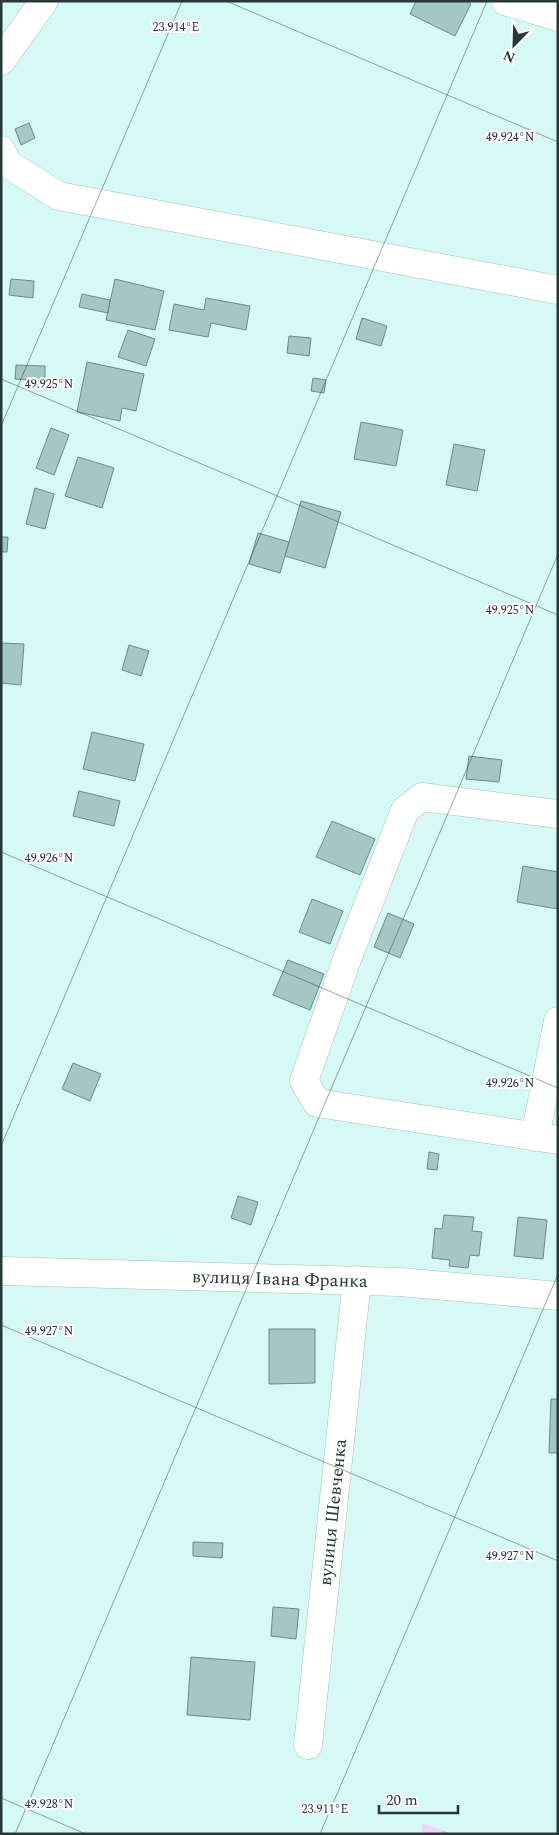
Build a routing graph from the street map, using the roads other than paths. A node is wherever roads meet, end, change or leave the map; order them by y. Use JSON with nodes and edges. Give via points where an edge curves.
{"nodes":[{"id":1,"x":44,"y":1,"type":"edge"},
{"id":2,"x":505,"y":1,"type":"edge"},
{"id":3,"x":558,"y":17,"type":"edge"},
{"id":4,"x":1,"y":61,"type":"edge"},
{"id":5,"x":1,"y":150,"type":"edge"},
{"id":6,"x":558,"y":290,"type":"edge"},
{"id":7,"x":558,"y":814,"type":"edge"},
{"id":8,"x":558,"y":1021,"type":"edge"},
{"id":9,"x":547,"y":1139,"type":"edge"},
{"id":10,"x":1,"y":1271,"type":"edge"},
{"id":11,"x":357,"y":1280,"type":"junction"},
{"id":12,"x":558,"y":1296,"type":"edge"},
{"id":13,"x":308,"y":1745,"type":"dead end"}],
"edges":[{"from":1,"to":4,"type":"street"},
{"from":2,"to":3,"type":"street"},
{"from":5,"to":6,"type":"street","via":[[9,165],[59,196]]},
{"from":7,"to":9,"type":"street","via":[[422,797],[405,810],[304,1081],[317,1103]]},
{"from":8,"to":9,"type":"street"},
{"from":10,"to":11,"type":"street","name":"вулиця Івана Франка"},
{"from":11,"to":12,"type":"street","name":"вулиця Івана Франка"},
{"from":11,"to":13,"type":"street","name":"вулиця Шевченка"}]}
